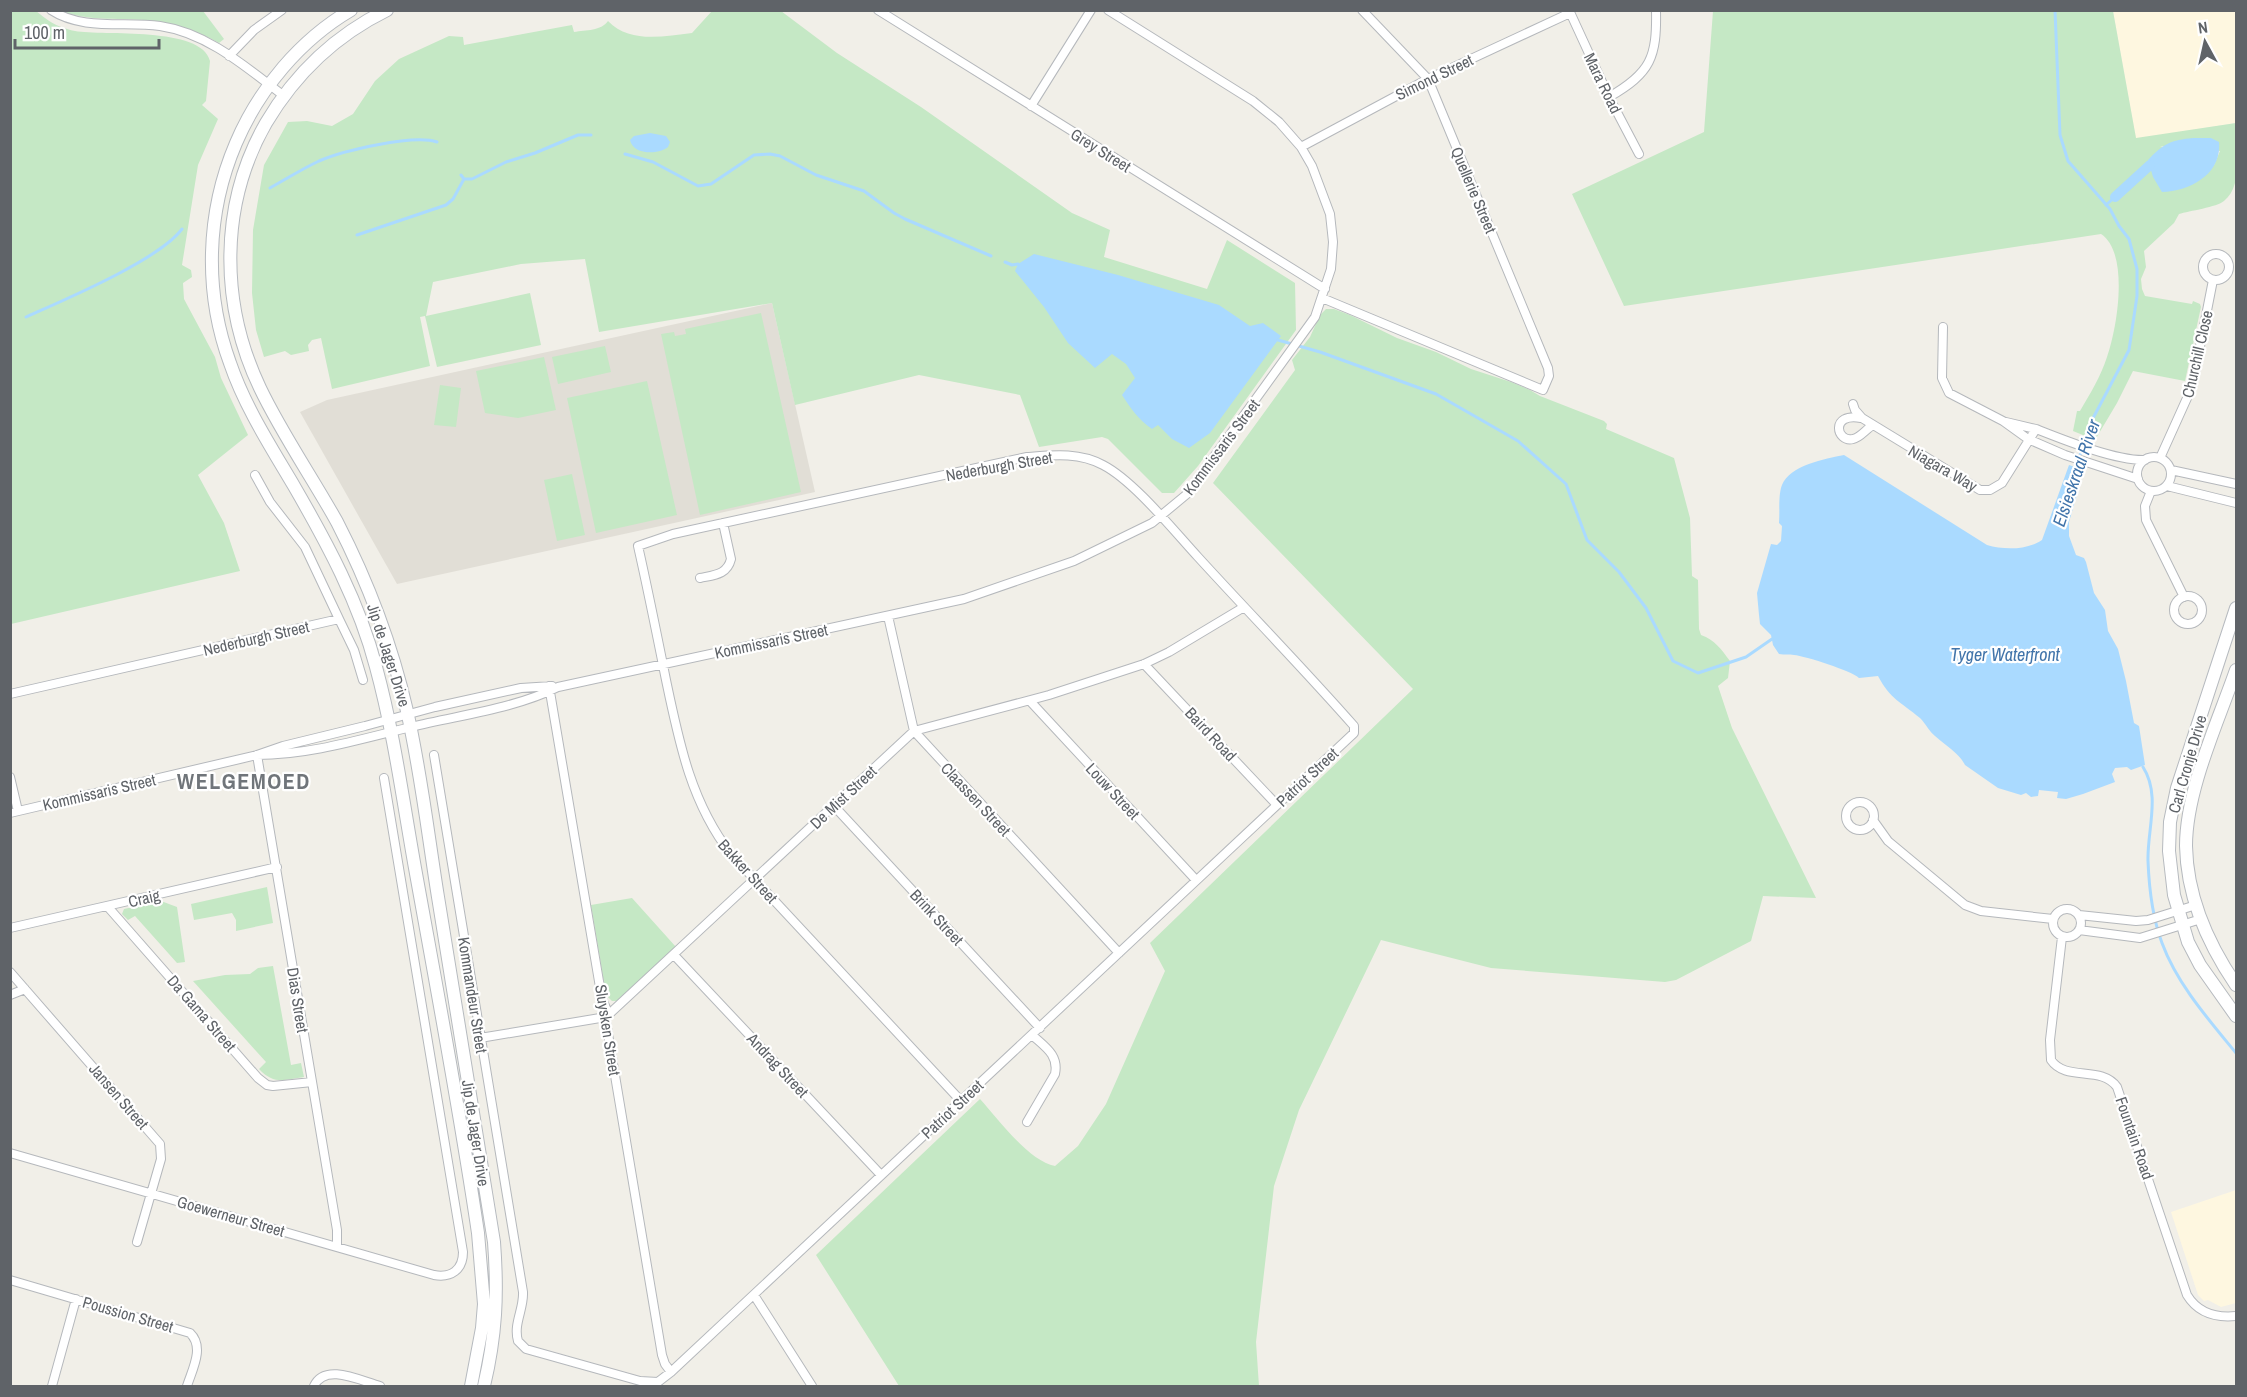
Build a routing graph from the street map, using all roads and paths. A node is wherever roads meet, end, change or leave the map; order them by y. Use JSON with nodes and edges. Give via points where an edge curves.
{"nodes":[{"id":1,"x":51,"y":10,"type":"edge"},
{"id":2,"x":282,"y":10,"type":"edge"},
{"id":3,"x":351,"y":10,"type":"edge"},
{"id":4,"x":387,"y":10,"type":"edge"},
{"id":5,"x":878,"y":10,"type":"edge"},
{"id":6,"x":1091,"y":10,"type":"edge"},
{"id":7,"x":1108,"y":10,"type":"edge"},
{"id":8,"x":1362,"y":10,"type":"edge"},
{"id":9,"x":1656,"y":10,"type":"edge"},
{"id":10,"x":1569,"y":12,"type":"edge"},
{"id":11,"x":230,"y":56,"type":"junction"},
{"id":12,"x":1428,"y":79,"type":"junction"},
{"id":13,"x":269,"y":86,"type":"junction"},
{"id":14,"x":284,"y":96,"type":"junction"},
{"id":15,"x":1609,"y":97,"type":"junction"},
{"id":16,"x":1031,"y":106,"type":"junction"},
{"id":17,"x":1301,"y":147,"type":"junction"},
{"id":18,"x":1639,"y":154,"type":"dead end"},
{"id":19,"x":2213,"y":280,"type":"dead end"},
{"id":20,"x":1324,"y":294,"type":"junction"},
{"id":21,"x":1943,"y":327,"type":"dead end"},
{"id":22,"x":1543,"y":390,"type":"joint"},
{"id":23,"x":268,"y":404,"type":"junction"},
{"id":24,"x":1853,"y":404,"type":"dead end"},
{"id":25,"x":1862,"y":418,"type":"junction"},
{"id":26,"x":2003,"y":421,"type":"junction"},
{"id":27,"x":1873,"y":425,"type":"junction"},
{"id":28,"x":2036,"y":429,"type":"junction"},
{"id":29,"x":2028,"y":439,"type":"junction"},
{"id":30,"x":2160,"y":458,"type":"junction"},
{"id":31,"x":2145,"y":460,"type":"junction"},
{"id":32,"x":2171,"y":470,"type":"junction"},
{"id":33,"x":255,"y":476,"type":"dead end"},
{"id":34,"x":2138,"y":478,"type":"junction"},
{"id":35,"x":2236,"y":484,"type":"edge"},
{"id":36,"x":2167,"y":486,"type":"junction"},
{"id":37,"x":2151,"y":491,"type":"junction"},
{"id":38,"x":2236,"y":503,"type":"edge"},
{"id":39,"x":311,"y":516,"type":"junction"},
{"id":40,"x":1161,"y":517,"type":"junction"},
{"id":41,"x":723,"y":523,"type":"junction"},
{"id":42,"x":638,"y":546,"type":"joint"},
{"id":43,"x":700,"y":578,"type":"dead end"},
{"id":44,"x":2184,"y":597,"type":"dead end"},
{"id":45,"x":1244,"y":607,"type":"junction"},
{"id":46,"x":2236,"y":608,"type":"edge"},
{"id":47,"x":888,"y":616,"type":"junction"},
{"id":48,"x":339,"y":619,"type":"junction"},
{"id":49,"x":1144,"y":663,"type":"junction"},
{"id":50,"x":663,"y":664,"type":"junction"},
{"id":51,"x":2236,"y":670,"type":"edge"},
{"id":52,"x":363,"y":680,"type":"dead end"},
{"id":53,"x":552,"y":688,"type":"junction"},
{"id":54,"x":10,"y":694,"type":"edge"},
{"id":55,"x":1029,"y":701,"type":"junction"},
{"id":56,"x":408,"y":713,"type":"junction"},
{"id":57,"x":388,"y":718,"type":"junction"},
{"id":58,"x":410,"y":727,"type":"junction"},
{"id":59,"x":914,"y":731,"type":"junction"},
{"id":60,"x":391,"y":732,"type":"junction"},
{"id":61,"x":1354,"y":733,"type":"joint"},
{"id":62,"x":257,"y":755,"type":"junction"},
{"id":63,"x":434,"y":755,"type":"dead end"},
{"id":64,"x":10,"y":777,"type":"edge"},
{"id":65,"x":384,"y":778,"type":"dead end"},
{"id":66,"x":1277,"y":805,"type":"junction"},
{"id":67,"x":834,"y":806,"type":"junction"},
{"id":68,"x":14,"y":812,"type":"edge"},
{"id":69,"x":1873,"y":820,"type":"junction"},
{"id":70,"x":1865,"y":829,"type":"junction"},
{"id":71,"x":1888,"y":841,"type":"junction"},
{"id":72,"x":277,"y":867,"type":"junction"},
{"id":73,"x":754,"y":880,"type":"junction"},
{"id":74,"x":1196,"y":880,"type":"junction"},
{"id":75,"x":2196,"y":905,"type":"junction"},
{"id":76,"x":108,"y":907,"type":"junction"},
{"id":77,"x":2178,"y":911,"type":"junction"},
{"id":78,"x":2079,"y":915,"type":"junction"},
{"id":79,"x":2053,"y":919,"type":"junction"},
{"id":80,"x":2201,"y":919,"type":"junction"},
{"id":81,"x":2183,"y":926,"type":"junction"},
{"id":82,"x":10,"y":928,"type":"edge"},
{"id":83,"x":2079,"y":930,"type":"junction"},
{"id":84,"x":2062,"y":936,"type":"junction"},
{"id":85,"x":1119,"y":953,"type":"junction"},
{"id":86,"x":674,"y":955,"type":"junction"},
{"id":87,"x":10,"y":972,"type":"edge"},
{"id":88,"x":2236,"y":986,"type":"edge"},
{"id":89,"x":25,"y":989,"type":"junction"},
{"id":90,"x":10,"y":995,"type":"edge"},
{"id":91,"x":2236,"y":1016,"type":"edge"},
{"id":92,"x":606,"y":1017,"type":"junction"},
{"id":93,"x":1040,"y":1028,"type":"junction"},
{"id":94,"x":1032,"y":1035,"type":"junction"},
{"id":95,"x":480,"y":1038,"type":"junction"},
{"id":96,"x":312,"y":1082,"type":"junction"},
{"id":97,"x":961,"y":1101,"type":"junction"},
{"id":98,"x":1027,"y":1122,"type":"dead end"},
{"id":99,"x":10,"y":1153,"type":"edge"},
{"id":100,"x":881,"y":1175,"type":"junction"},
{"id":101,"x":151,"y":1194,"type":"junction"},
{"id":102,"x":138,"y":1242,"type":"dead end"},
{"id":103,"x":337,"y":1246,"type":"junction"},
{"id":104,"x":10,"y":1280,"type":"edge"},
{"id":105,"x":754,"y":1295,"type":"junction"},
{"id":106,"x":76,"y":1299,"type":"junction"},
{"id":107,"x":2235,"y":1315,"type":"edge"},
{"id":108,"x":518,"y":1341,"type":"joint"},
{"id":109,"x":493,"y":1346,"type":"junction"},
{"id":110,"x":671,"y":1372,"type":"junction"},
{"id":111,"x":52,"y":1386,"type":"edge"},
{"id":112,"x":187,"y":1386,"type":"edge"},
{"id":113,"x":314,"y":1386,"type":"edge"},
{"id":114,"x":380,"y":1386,"type":"edge"},
{"id":115,"x":471,"y":1386,"type":"edge"},
{"id":116,"x":484,"y":1386,"type":"edge"},
{"id":117,"x":493,"y":1386,"type":"edge"},
{"id":118,"x":812,"y":1386,"type":"edge"}],
"edges":[{"from":1,"to":11,"type":"street","via":[[80,21],[160,26],[203,40]]},
{"from":2,"to":11,"type":"street","via":[[254,30]]},
{"from":3,"to":13,"type":"main road","via":[[302,48]]},
{"from":4,"to":14,"type":"main road","name":"Jip de Jager Drive","via":[[336,42]]},
{"from":5,"to":16,"type":"street","name":"Grey Street"},
{"from":6,"to":16,"type":"street"},
{"from":7,"to":17,"type":"street","name":"Kommissaris Street","via":[[1253,101]]},
{"from":8,"to":12,"type":"street","name":"Quellerie Street"},
{"from":9,"to":15,"type":"street","via":[[1652,59],[1639,77]]},
{"from":10,"to":12,"type":"street","name":"Simond Street"},
{"from":10,"to":15,"type":"street","name":"Mara Road"},
{"from":11,"to":13,"type":"street"},
{"from":12,"to":17,"type":"street","name":"Simond Street"},
{"from":12,"to":22,"type":"street","name":"Quellerie Street","via":[[1548,368]]},
{"from":13,"to":14,"type":"street"},
{"from":13,"to":39,"type":"main road","via":[[247,120],[221,188],[213,231],[212,279],[224,346],[241,392]]},
{"from":14,"to":23,"type":"main road","name":"Jip de Jager Drive","via":[[263,129],[244,173],[234,211],[230,252],[237,327]]},
{"from":15,"to":18,"type":"street","name":"Mara Road"},
{"from":16,"to":20,"type":"street","name":"Grey Street"},
{"from":17,"to":20,"type":"street","name":"Kommissaris Street","via":[[1330,214],[1331,269]]},
{"from":19,"to":30,"type":"street","name":"Churchill Close","via":[[2192,387]]},
{"from":20,"to":22,"type":"street","name":"Grey Street"},
{"from":20,"to":40,"type":"street","name":"Kommissaris Street","via":[[1315,317],[1297,344],[1202,476]]},
{"from":21,"to":26,"type":"street","via":[[1942,378],[1946,390]]},
{"from":23,"to":39,"type":"main road","via":[[265,422],[301,486]]},
{"from":23,"to":56,"type":"main road","name":"Jip de Jager Drive","via":[[356,561],[382,625]]},
{"from":24,"to":25,"type":"street","name":"Niagara Way"},
{"from":25,"to":27,"type":"street","name":"Niagara Way"},
{"from":25,"to":27,"type":"street","via":[[1845,418],[1839,427],[1841,435],[1855,439]]},
{"from":26,"to":28,"type":"street"},
{"from":26,"to":29,"type":"street"},
{"from":27,"to":29,"type":"street","name":"Niagara Way","via":[[1975,489],[1985,491],[2002,483]]},
{"from":28,"to":29,"type":"street"},
{"from":28,"to":31,"type":"street","via":[[2098,450]]},
{"from":29,"to":34,"type":"street"},
{"from":30,"to":31,"type":"street"},
{"from":30,"to":32,"type":"street"},
{"from":31,"to":34,"type":"street"},
{"from":32,"to":35,"type":"street"},
{"from":32,"to":36,"type":"street"},
{"from":33,"to":48,"type":"street","via":[[306,548]]},
{"from":34,"to":37,"type":"street"},
{"from":36,"to":37,"type":"street"},
{"from":36,"to":38,"type":"street"},
{"from":37,"to":44,"type":"street","via":[[2145,506],[2146,520]]},
{"from":39,"to":57,"type":"main road","name":"Jip de Jager Drive","via":[[360,616]]},
{"from":40,"to":41,"type":"street","name":"Nederburgh Street","via":[[1112,470],[1078,456],[1058,454],[1027,457]]},
{"from":40,"to":45,"type":"street","name":"Nederburgh Street"},
{"from":40,"to":47,"type":"street","name":"Kommissaris Street","via":[[1058,568],[964,599]]},
{"from":41,"to":42,"type":"street","name":"Nederburgh Street"},
{"from":41,"to":43,"type":"street","via":[[731,559],[727,570]]},
{"from":42,"to":50,"type":"street","name":"Bakker Street"},
{"from":45,"to":49,"type":"street","name":"De Mist Street"},
{"from":45,"to":61,"type":"street","name":"Nederburgh Street","via":[[1354,726]]},
{"from":46,"to":77,"type":"main road","name":"Carl Cronje Drive","via":[[2174,800],[2169,851]]},
{"from":47,"to":50,"type":"street","name":"Kommissaris Street"},
{"from":47,"to":59,"type":"street","name":"Claassen Street"},
{"from":48,"to":52,"type":"street"},
{"from":48,"to":54,"type":"street","name":"Nederburgh Street"},
{"from":49,"to":55,"type":"street","name":"De Mist Street"},
{"from":49,"to":66,"type":"street","name":"Baird Road"},
{"from":50,"to":53,"type":"street","name":"Kommissaris Street"},
{"from":50,"to":73,"type":"street","name":"Bakker Street","via":[[679,741],[700,803],[716,835]]},
{"from":51,"to":75,"type":"main road","name":"Carl Cronje Drive","via":[[2192,802],[2186,844]]},
{"from":53,"to":56,"type":"street","name":"Kommissaris Street","via":[[521,688]]},
{"from":53,"to":58,"type":"street","name":"Kommissaris Street","via":[[524,701]]},
{"from":53,"to":92,"type":"street","name":"Sluysken Street"},
{"from":55,"to":59,"type":"street","name":"De Mist Street"},
{"from":55,"to":74,"type":"street","name":"Louw Street"},
{"from":56,"to":57,"type":"street","name":"Kommissaris Street"},
{"from":56,"to":58,"type":"main road","name":"Jip de Jager Drive"},
{"from":57,"to":60,"type":"main road","name":"Jip de Jager Drive"},
{"from":57,"to":62,"type":"street","name":"Kommissaris Street"},
{"from":58,"to":60,"type":"street","name":"Kommissaris Street"},
{"from":58,"to":109,"type":"main road","name":"Jip de Jager Drive","via":[[494,1242],[497,1303]]},
{"from":59,"to":67,"type":"street","name":"De Mist Street"},
{"from":59,"to":85,"type":"street","name":"Claassen Street"},
{"from":60,"to":62,"type":"street","name":"Kommissaris Street","via":[[283,755]]},
{"from":60,"to":115,"type":"main road","name":"Jip de Jager Drive","via":[[478,1233],[484,1304]]},
{"from":61,"to":66,"type":"street","name":"Patriot Street"},
{"from":62,"to":68,"type":"street","name":"Kommissaris Street"},
{"from":62,"to":72,"type":"street","name":"Dias Street"},
{"from":63,"to":95,"type":"street","name":"Kommandeur Street"},
{"from":64,"to":68,"type":"street"},
{"from":65,"to":103,"type":"street","name":"Goewerneur Street","via":[[463,1252],[460,1267],[443,1276]]},
{"from":66,"to":74,"type":"street","name":"Patriot Street"},
{"from":67,"to":73,"type":"street","name":"De Mist Street"},
{"from":67,"to":93,"type":"street","name":"Brink Street"},
{"from":69,"to":70,"type":"street"},
{"from":69,"to":70,"type":"street","via":[[1866,804],[1857,803],[1849,808],[1848,824]]},
{"from":69,"to":71,"type":"street"},
{"from":70,"to":71,"type":"street"},
{"from":71,"to":79,"type":"street","via":[[1973,909]]},
{"from":72,"to":76,"type":"street","name":"Craig"},
{"from":72,"to":96,"type":"street","name":"Dias Street"},
{"from":73,"to":86,"type":"street","name":"De Mist Street"},
{"from":73,"to":97,"type":"street","name":"Bakker Street"},
{"from":74,"to":85,"type":"street","name":"Patriot Street"},
{"from":75,"to":77,"type":"street"},
{"from":75,"to":80,"type":"main road","name":"Carl Cronje Drive"},
{"from":76,"to":82,"type":"street","name":"Craig"},
{"from":76,"to":96,"type":"street","name":"Da Gama Street","via":[[258,1078],[273,1086]]},
{"from":77,"to":78,"type":"street","via":[[2148,920]]},
{"from":77,"to":81,"type":"main road","name":"Carl Cronje Drive"},
{"from":78,"to":79,"type":"street","via":[[2062,909]]},
{"from":78,"to":83,"type":"street"},
{"from":79,"to":84,"type":"street","via":[[2053,928]]},
{"from":80,"to":81,"type":"street"},
{"from":80,"to":88,"type":"main road","name":"Carl Cronje Drive","via":[[2217,957]]},
{"from":81,"to":83,"type":"street","via":[[2140,938]]},
{"from":81,"to":91,"type":"main road","name":"Carl Cronje Drive","via":[[2200,965]]},
{"from":83,"to":84,"type":"street","via":[[2071,937]]},
{"from":84,"to":107,"type":"street","name":"Fountain Road","via":[[2051,1060],[2062,1069],[2107,1078],[2117,1088],[2187,1295],[2205,1312]]},
{"from":85,"to":93,"type":"street","name":"Patriot Street"},
{"from":86,"to":92,"type":"street","name":"De Mist Street"},
{"from":86,"to":100,"type":"street","name":"Andrag Street"},
{"from":87,"to":89,"type":"street","name":"Jansen Street"},
{"from":89,"to":90,"type":"street"},
{"from":89,"to":101,"type":"street","name":"Jansen Street","via":[[157,1139],[162,1151]]},
{"from":92,"to":95,"type":"street"},
{"from":92,"to":110,"type":"street","name":"Sluysken Street","via":[[662,1355]]},
{"from":93,"to":94,"type":"street","name":"Patriot Street"},
{"from":94,"to":97,"type":"street","name":"Patriot Street"},
{"from":94,"to":98,"type":"street","via":[[1054,1055],[1057,1066]]},
{"from":95,"to":108,"type":"street","name":"Kommandeur Street","via":[[523,1292]]},
{"from":96,"to":103,"type":"street","name":"Dias Street"},
{"from":97,"to":100,"type":"street","name":"Patriot Street"},
{"from":99,"to":101,"type":"street","name":"Goewerneur Street"},
{"from":100,"to":105,"type":"street","name":"Patriot Street"},
{"from":101,"to":102,"type":"street","name":"Jansen Street"},
{"from":101,"to":103,"type":"street","name":"Goewerneur Street"},
{"from":104,"to":106,"type":"street","name":"Poussion Street"},
{"from":105,"to":110,"type":"street","name":"Patriot Street"},
{"from":105,"to":118,"type":"street"},
{"from":106,"to":111,"type":"street"},
{"from":106,"to":112,"type":"street","name":"Poussion Street","via":[[190,1333],[198,1351]]},
{"from":108,"to":110,"type":"street","name":"Patriot Street","via":[[526,1349],[645,1383],[658,1382]]},
{"from":109,"to":116,"type":"main road","name":"Jip de Jager Drive"},
{"from":109,"to":117,"type":"main road"},
{"from":113,"to":114,"type":"street","via":[[324,1375],[334,1373]]}]}
